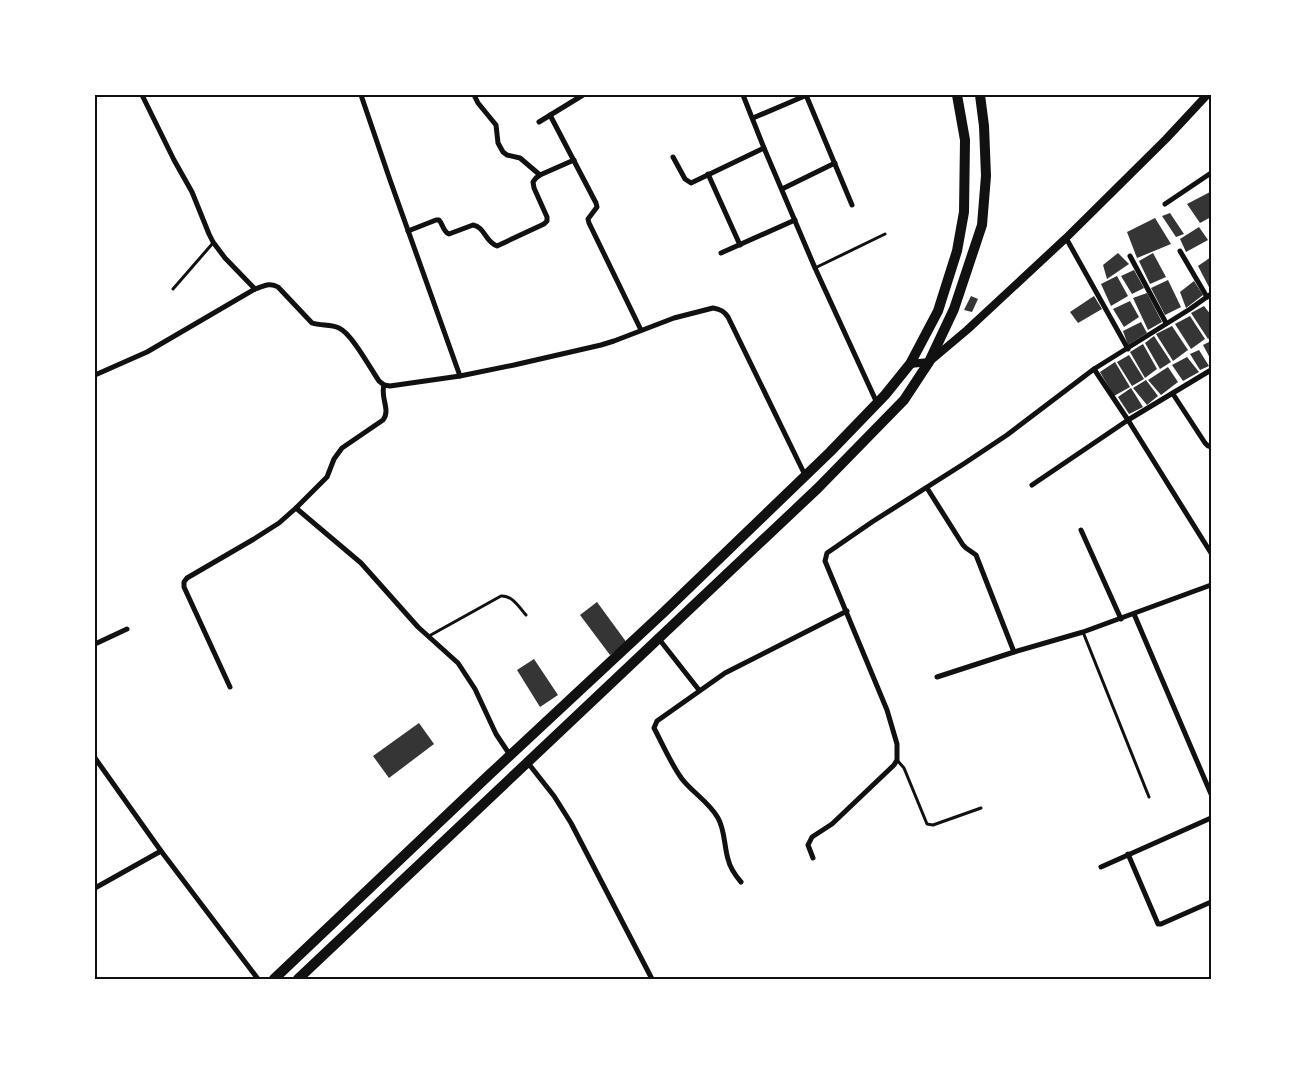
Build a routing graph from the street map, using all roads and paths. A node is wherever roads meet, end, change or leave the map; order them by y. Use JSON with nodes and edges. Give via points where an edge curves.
{"nodes":[{"id":1,"x":142,"y":95,"type":"edge"},
{"id":2,"x":361,"y":95,"type":"edge"},
{"id":3,"x":474,"y":95,"type":"edge"},
{"id":4,"x":583,"y":95,"type":"edge"},
{"id":5,"x":743,"y":95,"type":"edge"},
{"id":6,"x":807,"y":95,"type":"edge"},
{"id":7,"x":957,"y":95,"type":"edge"},
{"id":8,"x":980,"y":95,"type":"edge"},
{"id":9,"x":1207,"y":95,"type":"edge"},
{"id":10,"x":550,"y":115,"type":"junction"},
{"id":11,"x":753,"y":118,"type":"junction"},
{"id":12,"x":539,"y":122,"type":"dead end"},
{"id":13,"x":764,"y":148,"type":"junction"},
{"id":14,"x":673,"y":157,"type":"dead end"},
{"id":15,"x":574,"y":160,"type":"junction"},
{"id":16,"x":835,"y":163,"type":"junction"},
{"id":17,"x":1211,"y":173,"type":"edge"},
{"id":18,"x":708,"y":174,"type":"junction"},
{"id":19,"x":540,"y":175,"type":"junction"},
{"id":20,"x":782,"y":189,"type":"junction"},
{"id":21,"x":1165,"y":204,"type":"dead end"},
{"id":22,"x":852,"y":205,"type":"dead end"},
{"id":23,"x":795,"y":220,"type":"junction"},
{"id":24,"x":408,"y":231,"type":"junction"},
{"id":25,"x":885,"y":234,"type":"dead end"},
{"id":26,"x":1066,"y":238,"type":"junction"},
{"id":27,"x":213,"y":242,"type":"junction"},
{"id":28,"x":740,"y":245,"type":"junction"},
{"id":29,"x":1180,"y":251,"type":"dead end"},
{"id":30,"x":721,"y":254,"type":"dead end"},
{"id":31,"x":1130,"y":256,"type":"dead end"},
{"id":32,"x":815,"y":268,"type":"junction"},
{"id":33,"x":173,"y":289,"type":"dead end"},
{"id":34,"x":255,"y":289,"type":"junction"},
{"id":35,"x":1209,"y":295,"type":"edge"},
{"id":36,"x":1166,"y":323,"type":"junction"},
{"id":37,"x":641,"y":330,"type":"junction"},
{"id":38,"x":1128,"y":349,"type":"junction"},
{"id":39,"x":929,"y":362,"type":"junction"},
{"id":40,"x":910,"y":364,"type":"junction"},
{"id":41,"x":1094,"y":369,"type":"junction"},
{"id":42,"x":1211,"y":370,"type":"edge"},
{"id":43,"x":95,"y":375,"type":"edge"},
{"id":44,"x":460,"y":376,"type":"junction"},
{"id":45,"x":384,"y":385,"type":"junction"},
{"id":46,"x":1173,"y":394,"type":"junction"},
{"id":47,"x":877,"y":403,"type":"junction"},
{"id":48,"x":1128,"y":420,"type":"junction"},
{"id":49,"x":1211,"y":447,"type":"edge"},
{"id":50,"x":805,"y":475,"type":"junction"},
{"id":51,"x":1032,"y":485,"type":"dead end"},
{"id":52,"x":927,"y":488,"type":"junction"},
{"id":53,"x":296,"y":508,"type":"junction"},
{"id":54,"x":1081,"y":530,"type":"dead end"},
{"id":55,"x":1211,"y":553,"type":"edge"},
{"id":56,"x":1211,"y":585,"type":"edge"},
{"id":57,"x":847,"y":611,"type":"junction"},
{"id":58,"x":1134,"y":614,"type":"junction"},
{"id":59,"x":526,"y":615,"type":"dead end"},
{"id":60,"x":1121,"y":619,"type":"junction"},
{"id":61,"x":126,"y":629,"type":"dead end"},
{"id":62,"x":1083,"y":632,"type":"junction"},
{"id":63,"x":429,"y":636,"type":"junction"},
{"id":64,"x":659,"y":639,"type":"junction"},
{"id":65,"x":95,"y":644,"type":"edge"},
{"id":66,"x":1014,"y":652,"type":"junction"},
{"id":67,"x":937,"y":677,"type":"dead end"},
{"id":68,"x":230,"y":687,"type":"dead end"},
{"id":69,"x":699,"y":690,"type":"junction"},
{"id":70,"x":510,"y":756,"type":"junction"},
{"id":71,"x":95,"y":758,"type":"edge"},
{"id":72,"x":897,"y":760,"type":"junction"},
{"id":73,"x":528,"y":763,"type":"junction"},
{"id":74,"x":1211,"y":794,"type":"edge"},
{"id":75,"x":1149,"y":797,"type":"dead end"},
{"id":76,"x":981,"y":808,"type":"dead end"},
{"id":77,"x":1211,"y":818,"type":"edge"},
{"id":78,"x":161,"y":851,"type":"junction"},
{"id":79,"x":1128,"y":854,"type":"junction"},
{"id":80,"x":813,"y":858,"type":"dead end"},
{"id":81,"x":1100,"y":867,"type":"dead end"},
{"id":82,"x":741,"y":882,"type":"dead end"},
{"id":83,"x":95,"y":888,"type":"edge"},
{"id":84,"x":1211,"y":902,"type":"edge"},
{"id":85,"x":258,"y":979,"type":"edge"},
{"id":86,"x":274,"y":979,"type":"edge"},
{"id":87,"x":298,"y":979,"type":"edge"},
{"id":88,"x":652,"y":979,"type":"edge"}],
"edges":[{"from":1,"to":27,"type":"street","via":[[192,192]]},
{"from":2,"to":24,"type":"street"},
{"from":3,"to":19,"type":"street","via":[[496,125],[498,143],[503,152],[520,158]]},
{"from":4,"to":10,"type":"street"},
{"from":5,"to":11,"type":"street"},
{"from":6,"to":11,"type":"street"},
{"from":6,"to":16,"type":"street"},
{"from":7,"to":40,"type":"highway","via":[[965,140],[963,220],[957,251],[938,310]]},
{"from":8,"to":39,"type":"highway","via":[[986,176],[982,225],[954,309]]},
{"from":9,"to":26,"type":"street"},
{"from":10,"to":12,"type":"street"},
{"from":10,"to":15,"type":"street"},
{"from":11,"to":13,"type":"street"},
{"from":13,"to":18,"type":"street"},
{"from":13,"to":20,"type":"street"},
{"from":14,"to":18,"type":"street","via":[[688,181]]},
{"from":15,"to":19,"type":"street"},
{"from":15,"to":37,"type":"street","via":[[597,207],[588,219],[589,223]]},
{"from":16,"to":20,"type":"street"},
{"from":16,"to":22,"type":"street"},
{"from":17,"to":21,"type":"street"},
{"from":18,"to":28,"type":"street"},
{"from":19,"to":24,"type":"street","via":[[533,182],[547,221],[497,246],[491,244],[477,225],[449,234],[436,220]]},
{"from":20,"to":23,"type":"street"},
{"from":23,"to":28,"type":"street"},
{"from":23,"to":32,"type":"street"},
{"from":24,"to":44,"type":"street"},
{"from":25,"to":32,"type":"lane"},
{"from":26,"to":38,"type":"street"},
{"from":26,"to":39,"type":"street"},
{"from":27,"to":33,"type":"lane"},
{"from":27,"to":34,"type":"street"},
{"from":28,"to":30,"type":"street"},
{"from":29,"to":35,"type":"street"},
{"from":31,"to":36,"type":"street"},
{"from":32,"to":47,"type":"street"},
{"from":34,"to":43,"type":"street","via":[[147,352]]},
{"from":34,"to":45,"type":"street","via":[[274,284],[312,323],[337,327],[348,334]]},
{"from":35,"to":36,"type":"street"},
{"from":36,"to":38,"type":"street"},
{"from":37,"to":44,"type":"street","via":[[601,345]]},
{"from":37,"to":50,"type":"street","via":[[714,308],[724,312]]},
{"from":38,"to":41,"type":"street"},
{"from":39,"to":40,"type":"street"},
{"from":39,"to":64,"type":"highway","via":[[904,400],[869,436]]},
{"from":40,"to":47,"type":"highway"},
{"from":41,"to":48,"type":"street"},
{"from":41,"to":52,"type":"street","via":[[1007,435]]},
{"from":42,"to":46,"type":"street"},
{"from":44,"to":45,"type":"street","via":[[397,386]]},
{"from":45,"to":53,"type":"street","via":[[386,416],[342,448],[327,477]]},
{"from":46,"to":48,"type":"street"},
{"from":46,"to":49,"type":"street","via":[[1205,443]]},
{"from":47,"to":50,"type":"highway"},
{"from":48,"to":51,"type":"street"},
{"from":48,"to":55,"type":"street"},
{"from":50,"to":70,"type":"highway"},
{"from":52,"to":57,"type":"street","via":[[827,553],[825,561]]},
{"from":52,"to":66,"type":"street","via":[[963,545],[976,555]]},
{"from":53,"to":63,"type":"street","via":[[361,563]]},
{"from":53,"to":68,"type":"street","via":[[269,530],[184,582]]},
{"from":54,"to":60,"type":"street"},
{"from":56,"to":58,"type":"street"},
{"from":57,"to":69,"type":"street","via":[[725,672]]},
{"from":57,"to":72,"type":"street","via":[[887,710],[897,744]]},
{"from":58,"to":60,"type":"street"},
{"from":58,"to":74,"type":"street"},
{"from":59,"to":63,"type":"lane","via":[[510,598],[501,596]]},
{"from":60,"to":62,"type":"street"},
{"from":61,"to":65,"type":"street"},
{"from":62,"to":66,"type":"street"},
{"from":62,"to":75,"type":"lane"},
{"from":63,"to":70,"type":"street","via":[[463,669]]},
{"from":64,"to":69,"type":"street"},
{"from":64,"to":73,"type":"highway"},
{"from":66,"to":67,"type":"street"},
{"from":69,"to":82,"type":"street","via":[[657,721],[654,728],[681,778],[719,818],[730,865]]},
{"from":70,"to":86,"type":"highway"},
{"from":71,"to":78,"type":"street"},
{"from":72,"to":76,"type":"lane","via":[[904,768],[927,824],[933,825]]},
{"from":72,"to":80,"type":"street","via":[[836,820],[812,837],[808,845]]},
{"from":73,"to":87,"type":"highway"},
{"from":73,"to":88,"type":"street","via":[[571,823]]},
{"from":77,"to":79,"type":"street"},
{"from":78,"to":83,"type":"street"},
{"from":78,"to":85,"type":"street"},
{"from":79,"to":81,"type":"street"},
{"from":79,"to":84,"type":"street","via":[[1158,924]]}]}
